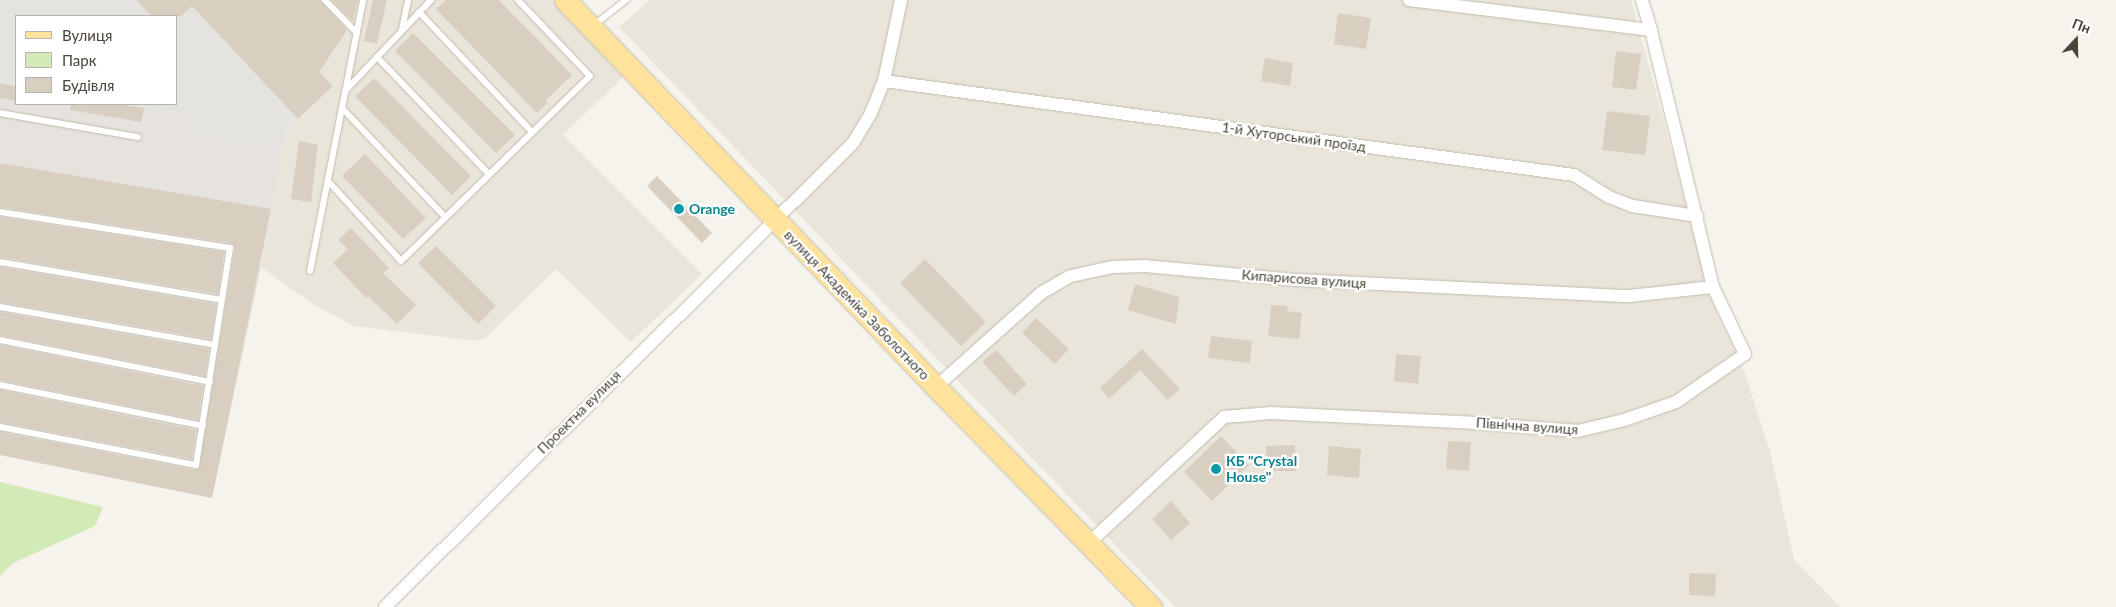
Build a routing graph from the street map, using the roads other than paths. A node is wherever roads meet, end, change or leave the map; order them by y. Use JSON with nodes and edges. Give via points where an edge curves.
{"nodes":[{"id":1,"x":325,"y":0,"type":"edge"},
{"id":2,"x":363,"y":0,"type":"edge"},
{"id":3,"x":408,"y":0,"type":"edge"},
{"id":4,"x":431,"y":0,"type":"edge"},
{"id":5,"x":518,"y":0,"type":"edge"},
{"id":6,"x":565,"y":0,"type":"edge"},
{"id":7,"x":626,"y":0,"type":"edge"},
{"id":8,"x":901,"y":0,"type":"edge"},
{"id":9,"x":1409,"y":0,"type":"edge"},
{"id":10,"x":1642,"y":0,"type":"edge"},
{"id":11,"x":419,"y":12,"type":"junction"},
{"id":12,"x":591,"y":28,"type":"junction"},
{"id":13,"x":402,"y":30,"type":"junction"},
{"id":14,"x":1651,"y":30,"type":"junction"},
{"id":15,"x":357,"y":33,"type":"junction"},
{"id":16,"x":377,"y":57,"type":"junction"},
{"id":17,"x":884,"y":81,"type":"junction"},
{"id":18,"x":346,"y":91,"type":"junction"},
{"id":19,"x":342,"y":108,"type":"junction"},
{"id":20,"x":0,"y":113,"type":"edge"},
{"id":21,"x":532,"y":132,"type":"junction"},
{"id":22,"x":138,"y":137,"type":"dead end"},
{"id":23,"x":489,"y":174,"type":"junction"},
{"id":24,"x":328,"y":181,"type":"junction"},
{"id":25,"x":0,"y":212,"type":"edge"},
{"id":26,"x":1697,"y":216,"type":"junction"},
{"id":27,"x":445,"y":217,"type":"junction"},
{"id":28,"x":776,"y":220,"type":"junction"},
{"id":29,"x":0,"y":262,"type":"edge"},
{"id":30,"x":310,"y":271,"type":"dead end"},
{"id":31,"x":1712,"y":287,"type":"junction"},
{"id":32,"x":222,"y":300,"type":"junction"},
{"id":33,"x":0,"y":307,"type":"edge"},
{"id":34,"x":0,"y":340,"type":"edge"},
{"id":35,"x":215,"y":346,"type":"junction"},
{"id":36,"x":210,"y":382,"type":"junction"},
{"id":37,"x":0,"y":385,"type":"edge"},
{"id":38,"x":936,"y":387,"type":"junction"},
{"id":39,"x":203,"y":426,"type":"junction"},
{"id":40,"x":0,"y":428,"type":"edge"},
{"id":41,"x":1089,"y":542,"type":"junction"},
{"id":42,"x":385,"y":607,"type":"edge"},
{"id":43,"x":1151,"y":607,"type":"edge"}],
"edges":[{"from":1,"to":15,"type":"lane"},
{"from":2,"to":15,"type":"lane"},
{"from":3,"to":13,"type":"lane"},
{"from":4,"to":11,"type":"lane"},
{"from":5,"to":21,"type":"lane","via":[[590,76]]},
{"from":6,"to":12,"type":"main road","name":"вулиця Академіка Заболотного"},
{"from":7,"to":12,"type":"lane"},
{"from":8,"to":17,"type":"street","name":"Проектна вулиця"},
{"from":9,"to":14,"type":"street"},
{"from":10,"to":14,"type":"street","name":"Північна вулиця"},
{"from":11,"to":13,"type":"lane"},
{"from":11,"to":21,"type":"lane"},
{"from":12,"to":28,"type":"main road","name":"вулиця Академіка Заболотного"},
{"from":13,"to":16,"type":"lane"},
{"from":14,"to":26,"type":"street","name":"Північна вулиця"},
{"from":15,"to":18,"type":"lane"},
{"from":16,"to":18,"type":"lane"},
{"from":16,"to":23,"type":"lane"},
{"from":17,"to":26,"type":"street","name":"1-й Хуторський проїзд","via":[[1574,175],[1609,197],[1633,206]]},
{"from":17,"to":28,"type":"street","name":"Проектна вулиця","via":[[871,113],[853,143]]},
{"from":18,"to":19,"type":"lane"},
{"from":19,"to":24,"type":"lane"},
{"from":19,"to":27,"type":"lane"},
{"from":20,"to":22,"type":"lane"},
{"from":21,"to":23,"type":"lane"},
{"from":23,"to":27,"type":"lane"},
{"from":24,"to":27,"type":"lane","via":[[401,261]]},
{"from":24,"to":30,"type":"lane"},
{"from":25,"to":32,"type":"lane","via":[[230,248]]},
{"from":26,"to":31,"type":"street","name":"Північна вулиця"},
{"from":28,"to":38,"type":"main road","name":"вулиця Академіка Заболотного"},
{"from":28,"to":42,"type":"street","name":"Проектна вулиця"},
{"from":29,"to":32,"type":"lane"},
{"from":31,"to":38,"type":"street","name":"Кипарисова вулиця","via":[[1629,296],[1297,280],[1145,266],[1113,267],[1071,276],[1041,293]]},
{"from":31,"to":41,"type":"street","name":"Північна вулиця","via":[[1746,354],[1676,402],[1578,432],[1280,413],[1224,417]]},
{"from":32,"to":35,"type":"lane"},
{"from":33,"to":35,"type":"lane"},
{"from":34,"to":36,"type":"lane"},
{"from":35,"to":36,"type":"lane"},
{"from":36,"to":39,"type":"lane"},
{"from":37,"to":39,"type":"lane"},
{"from":38,"to":41,"type":"main road","name":"вулиця Академіка Заболотного"},
{"from":39,"to":40,"type":"lane","via":[[196,466]]},
{"from":41,"to":43,"type":"main road","name":"вулиця Академіка Заболотного"}]}
